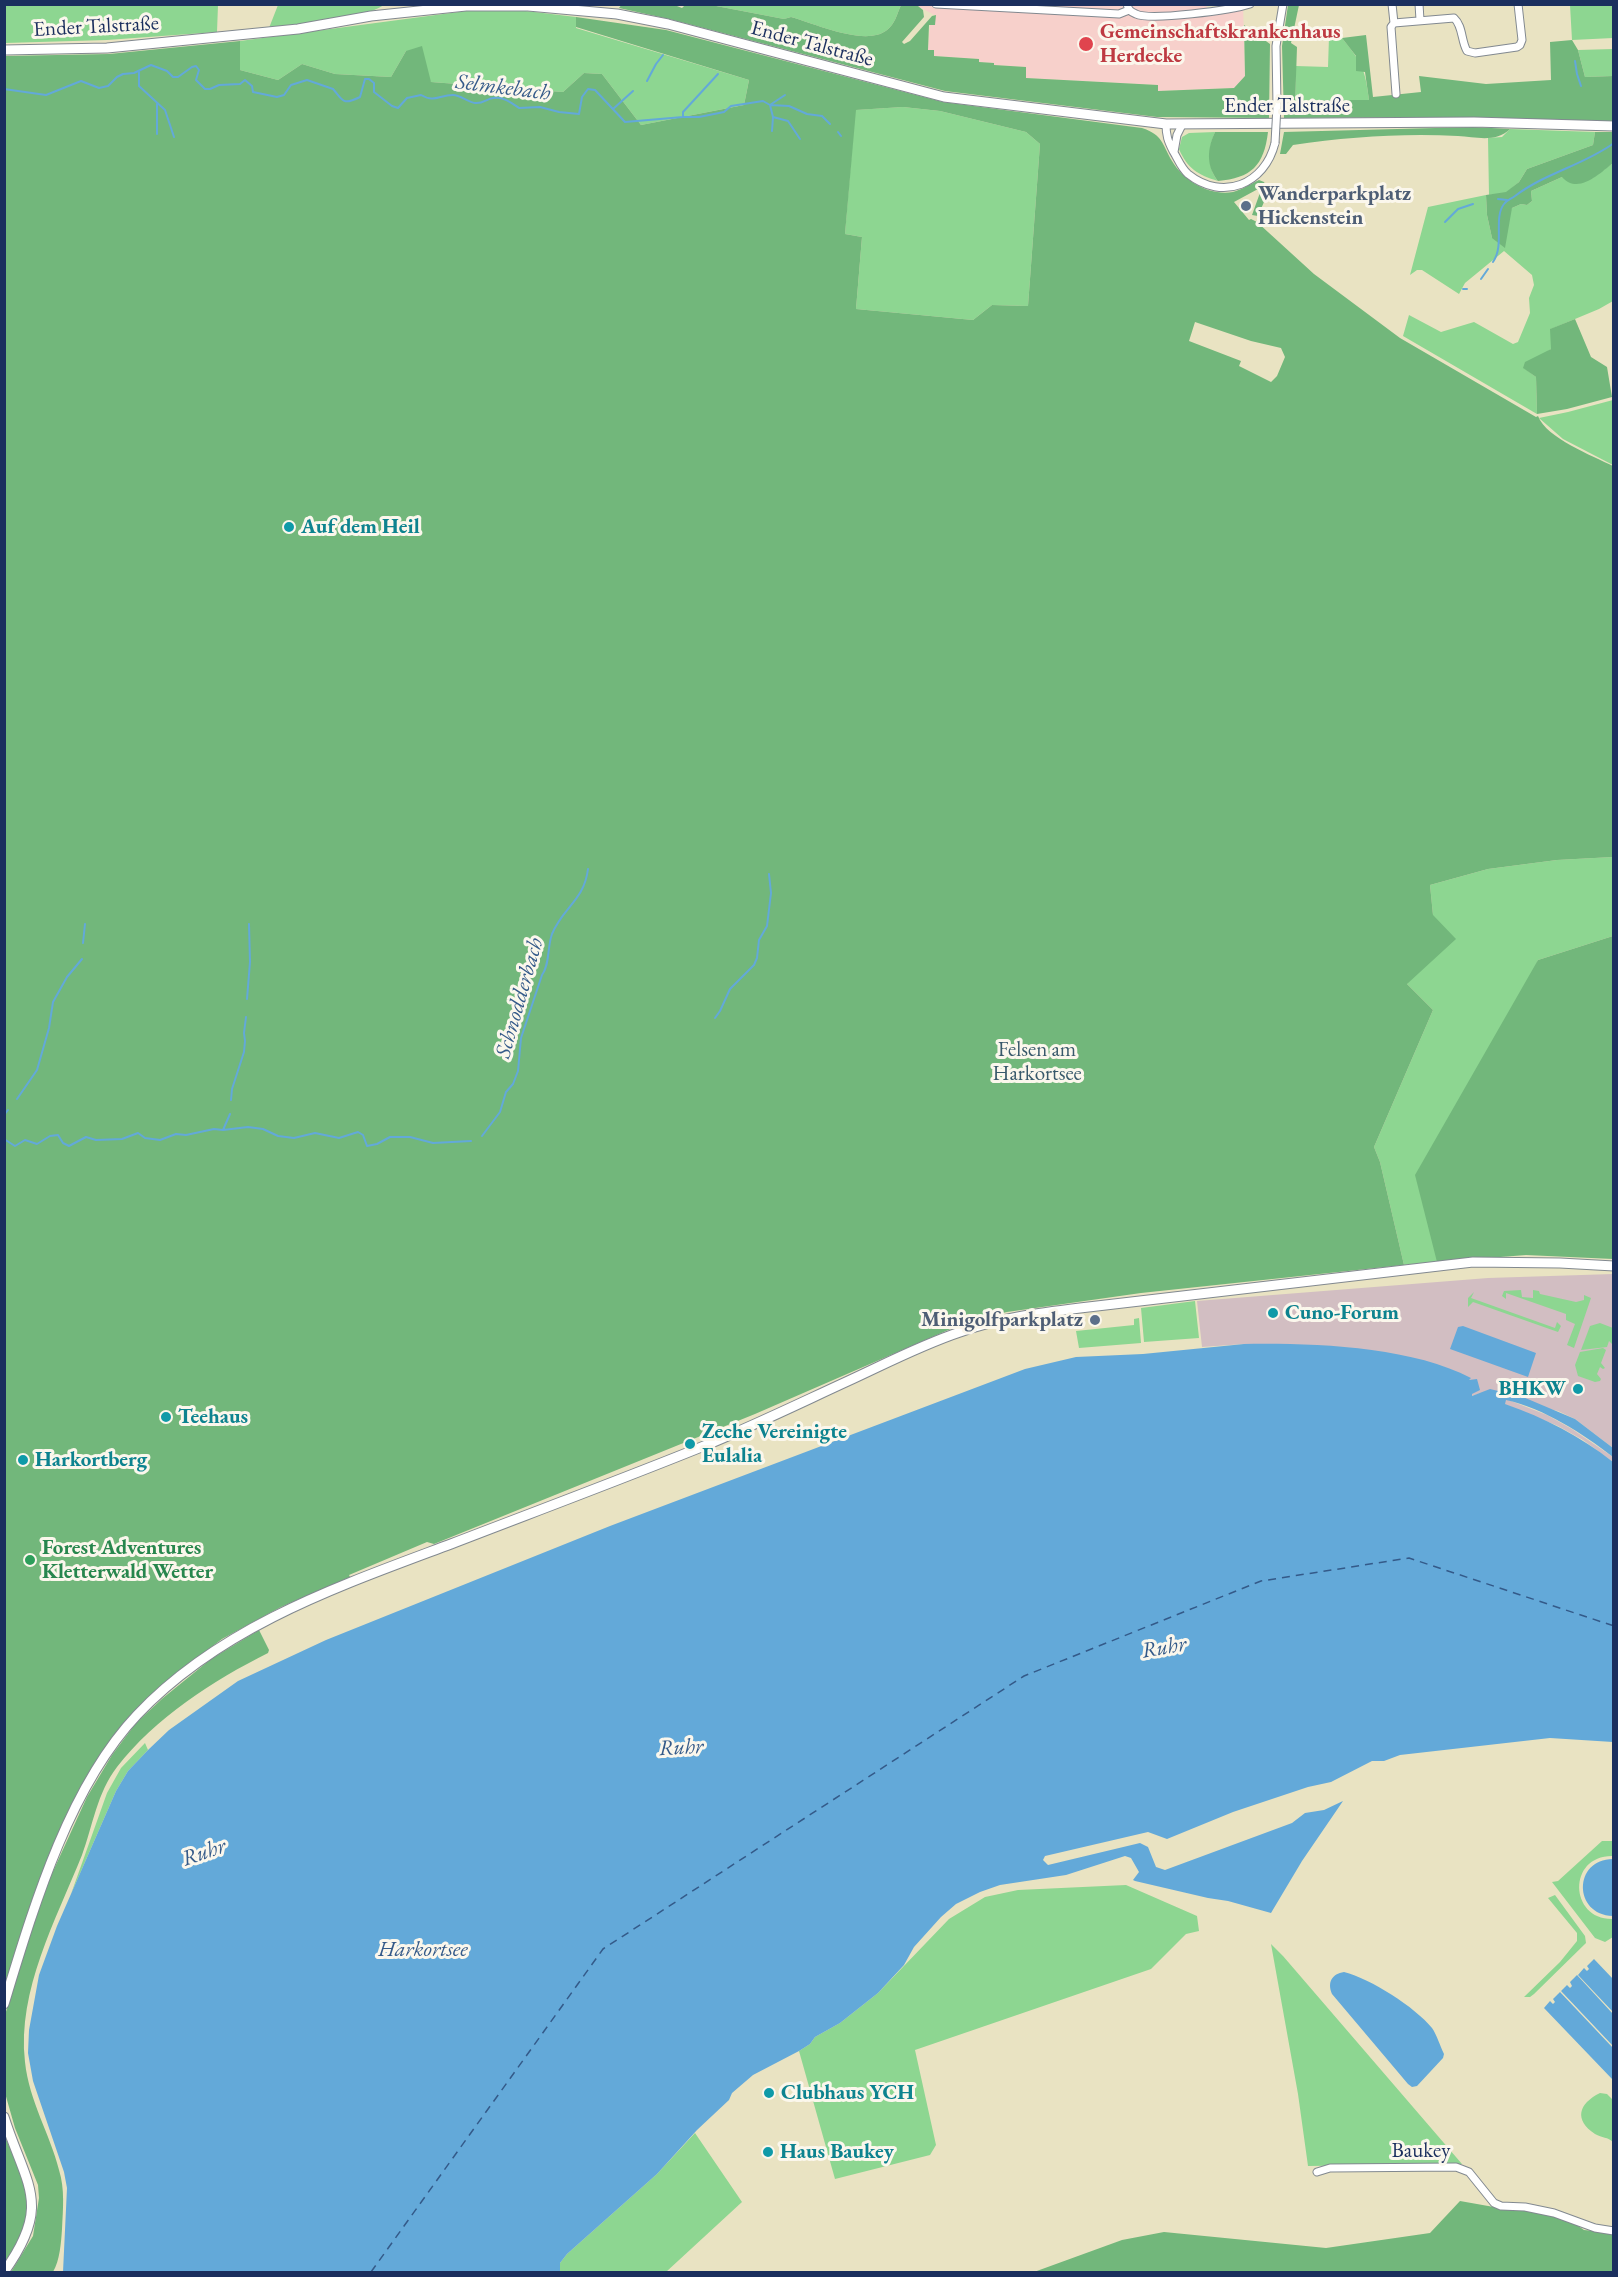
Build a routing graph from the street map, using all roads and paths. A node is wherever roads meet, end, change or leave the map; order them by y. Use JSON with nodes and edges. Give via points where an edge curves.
{"nodes":[{"id":1,"x":1250,"y":4,"type":"edge"},
{"id":2,"x":1283,"y":4,"type":"edge"},
{"id":3,"x":1392,"y":4,"type":"edge"},
{"id":4,"x":1419,"y":4,"type":"edge"},
{"id":5,"x":1518,"y":4,"type":"edge"},
{"id":6,"x":466,"y":5,"type":"edge"},
{"id":7,"x":937,"y":5,"type":"edge"},
{"id":8,"x":1128,"y":7,"type":"edge"},
{"id":9,"x":1420,"y":20,"type":"junction"},
{"id":10,"x":1394,"y":23,"type":"junction"},
{"id":11,"x":4,"y":50,"type":"edge"},
{"id":12,"x":1396,"y":94,"type":"dead end"},
{"id":13,"x":1166,"y":124,"type":"junction"},
{"id":14,"x":1182,"y":125,"type":"junction"},
{"id":15,"x":1614,"y":126,"type":"edge"},
{"id":16,"x":1174,"y":152,"type":"junction"},
{"id":17,"x":1614,"y":1266,"type":"edge"},
{"id":18,"x":4,"y":2004,"type":"edge"},
{"id":19,"x":4,"y":2117,"type":"edge"},
{"id":20,"x":1317,"y":2172,"type":"dead end"},
{"id":21,"x":1614,"y":2231,"type":"edge"},
{"id":22,"x":4,"y":2272,"type":"edge"}],
"edges":[{"from":1,"to":8,"type":"street","via":[[1197,14],[1138,15]]},
{"from":2,"to":16,"type":"street","bridge":true,"via":[[1276,46],[1275,143],[1267,164],[1256,176],[1233,186],[1217,187],[1187,173]]},
{"from":3,"to":10,"type":"street"},
{"from":4,"to":9,"type":"street"},
{"from":5,"to":9,"type":"street","via":[[1522,40],[1517,47],[1467,51],[1454,18]]},
{"from":6,"to":11,"type":"main road","name":"Ender Talstraße","via":[[298,29],[107,48]]},
{"from":6,"to":13,"type":"main road","name":"Ender Talstraße","via":[[617,14],[944,97]]},
{"from":7,"to":8,"type":"street","via":[[1119,14]]},
{"from":9,"to":10,"type":"street"},
{"from":10,"to":12,"type":"street","via":[[1391,27]]},
{"from":13,"to":14,"type":"main road","name":"Ender Talstraße"},
{"from":13,"to":16,"type":"street","via":[[1168,142]]},
{"from":14,"to":15,"type":"main road","name":"Ender Talstraße","via":[[1474,122]]},
{"from":14,"to":16,"type":"street"},
{"from":17,"to":18,"type":"main road","via":[[1462,1263],[1080,1308],[981,1325],[920,1347],[702,1447],[289,1609],[204,1658],[158,1694],[112,1746],[81,1798],[40,1890]]},
{"from":19,"to":22,"type":"main road","via":[[29,2182],[32,2202],[24,2240]]},
{"from":20,"to":21,"type":"street","name":"Baukey","via":[[1330,2168],[1456,2167],[1469,2172],[1494,2203],[1501,2206],[1554,2213]]}]}
